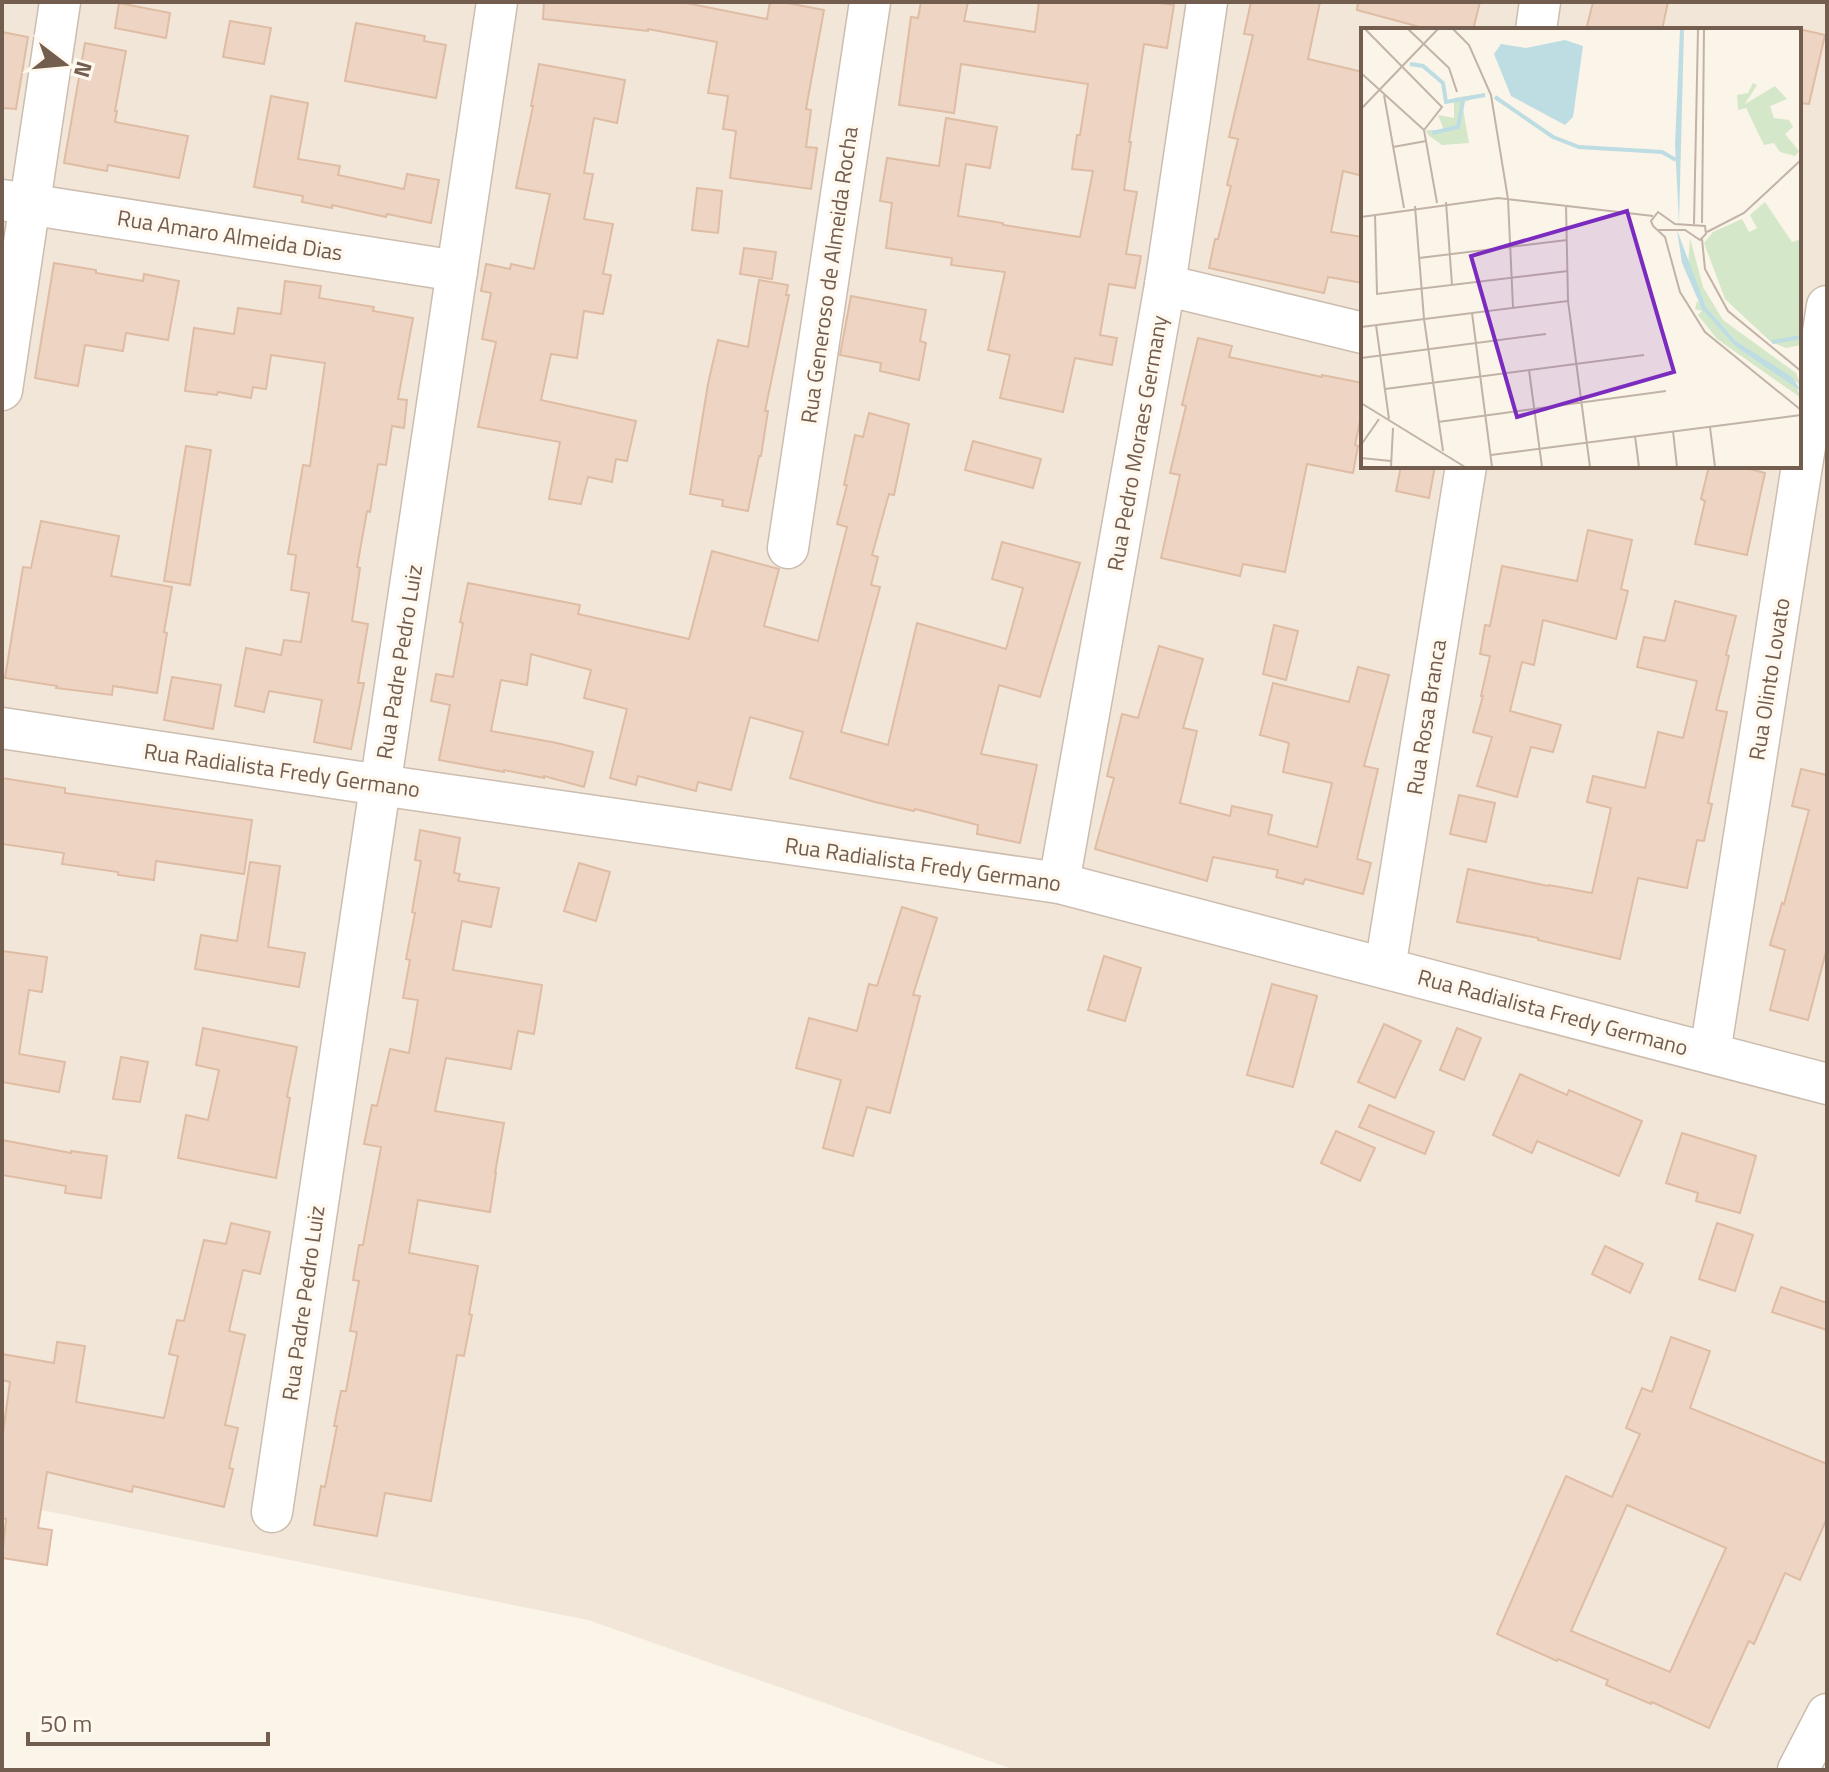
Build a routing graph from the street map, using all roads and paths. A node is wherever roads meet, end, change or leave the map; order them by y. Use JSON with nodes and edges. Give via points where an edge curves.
{"nodes":[{"id":1,"x":60,"y":2,"type":"edge"},
{"id":2,"x":497,"y":2,"type":"edge"},
{"id":3,"x":870,"y":2,"type":"edge"},
{"id":4,"x":1207,"y":2,"type":"edge"},
{"id":5,"x":1540,"y":2,"type":"edge"},
{"id":6,"x":1536,"y":28,"type":"edge"},
{"id":7,"x":16,"y":202,"type":"edge"},
{"id":8,"x":457,"y":271,"type":"junction"},
{"id":9,"x":1165,"y":285,"type":"junction"},
{"id":10,"x":1827,"y":306,"type":"edge"},
{"id":11,"x":1361,"y":333,"type":"edge"},
{"id":12,"x":2,"y":390,"type":"edge"},
{"id":13,"x":1811,"y":441,"type":"edge"},
{"id":14,"x":1466,"y":468,"type":"edge"},
{"id":15,"x":788,"y":548,"type":"dead end"},
{"id":16,"x":2,"y":728,"type":"edge"},
{"id":17,"x":380,"y":785,"type":"junction"},
{"id":18,"x":1059,"y":883,"type":"junction"},
{"id":19,"x":1385,"y":968,"type":"junction"},
{"id":20,"x":1710,"y":1053,"type":"junction"},
{"id":21,"x":1827,"y":1084,"type":"edge"},
{"id":22,"x":272,"y":1512,"type":"dead end"},
{"id":23,"x":1827,"y":1714,"type":"edge"},
{"id":24,"x":1798,"y":1770,"type":"edge"}],
"edges":[{"from":1,"to":7,"type":"street"},
{"from":2,"to":8,"type":"street","name":"Rua Padre Pedro Luiz"},
{"from":3,"to":15,"type":"street","name":"Rua Generoso de Almeida Rocha"},
{"from":4,"to":9,"type":"street","name":"Rua Pedro Moraes Germany"},
{"from":5,"to":6,"type":"street"},
{"from":7,"to":8,"type":"street","name":"Rua Amaro Almeida Dias"},
{"from":7,"to":12,"type":"street"},
{"from":8,"to":17,"type":"street","name":"Rua Padre Pedro Luiz"},
{"from":9,"to":11,"type":"street"},
{"from":9,"to":18,"type":"street","name":"Rua Pedro Moraes Germany"},
{"from":10,"to":13,"type":"street","name":"Rua Olinto Lovato"},
{"from":13,"to":20,"type":"street","name":"Rua Olinto Lovato"},
{"from":14,"to":19,"type":"street","name":"Rua Rosa Branca"},
{"from":16,"to":17,"type":"street","name":"Rua Radialista Fredy Germano"},
{"from":17,"to":18,"type":"street","name":"Rua Radialista Fredy Germano"},
{"from":17,"to":22,"type":"street","name":"Rua Padre Pedro Luiz"},
{"from":18,"to":19,"type":"street","name":"Rua Radialista Fredy Germano"},
{"from":19,"to":20,"type":"street","name":"Rua Radialista Fredy Germano"},
{"from":20,"to":21,"type":"street","name":"Rua Radialista Fredy Germano"},
{"from":23,"to":24,"type":"street"}]}
